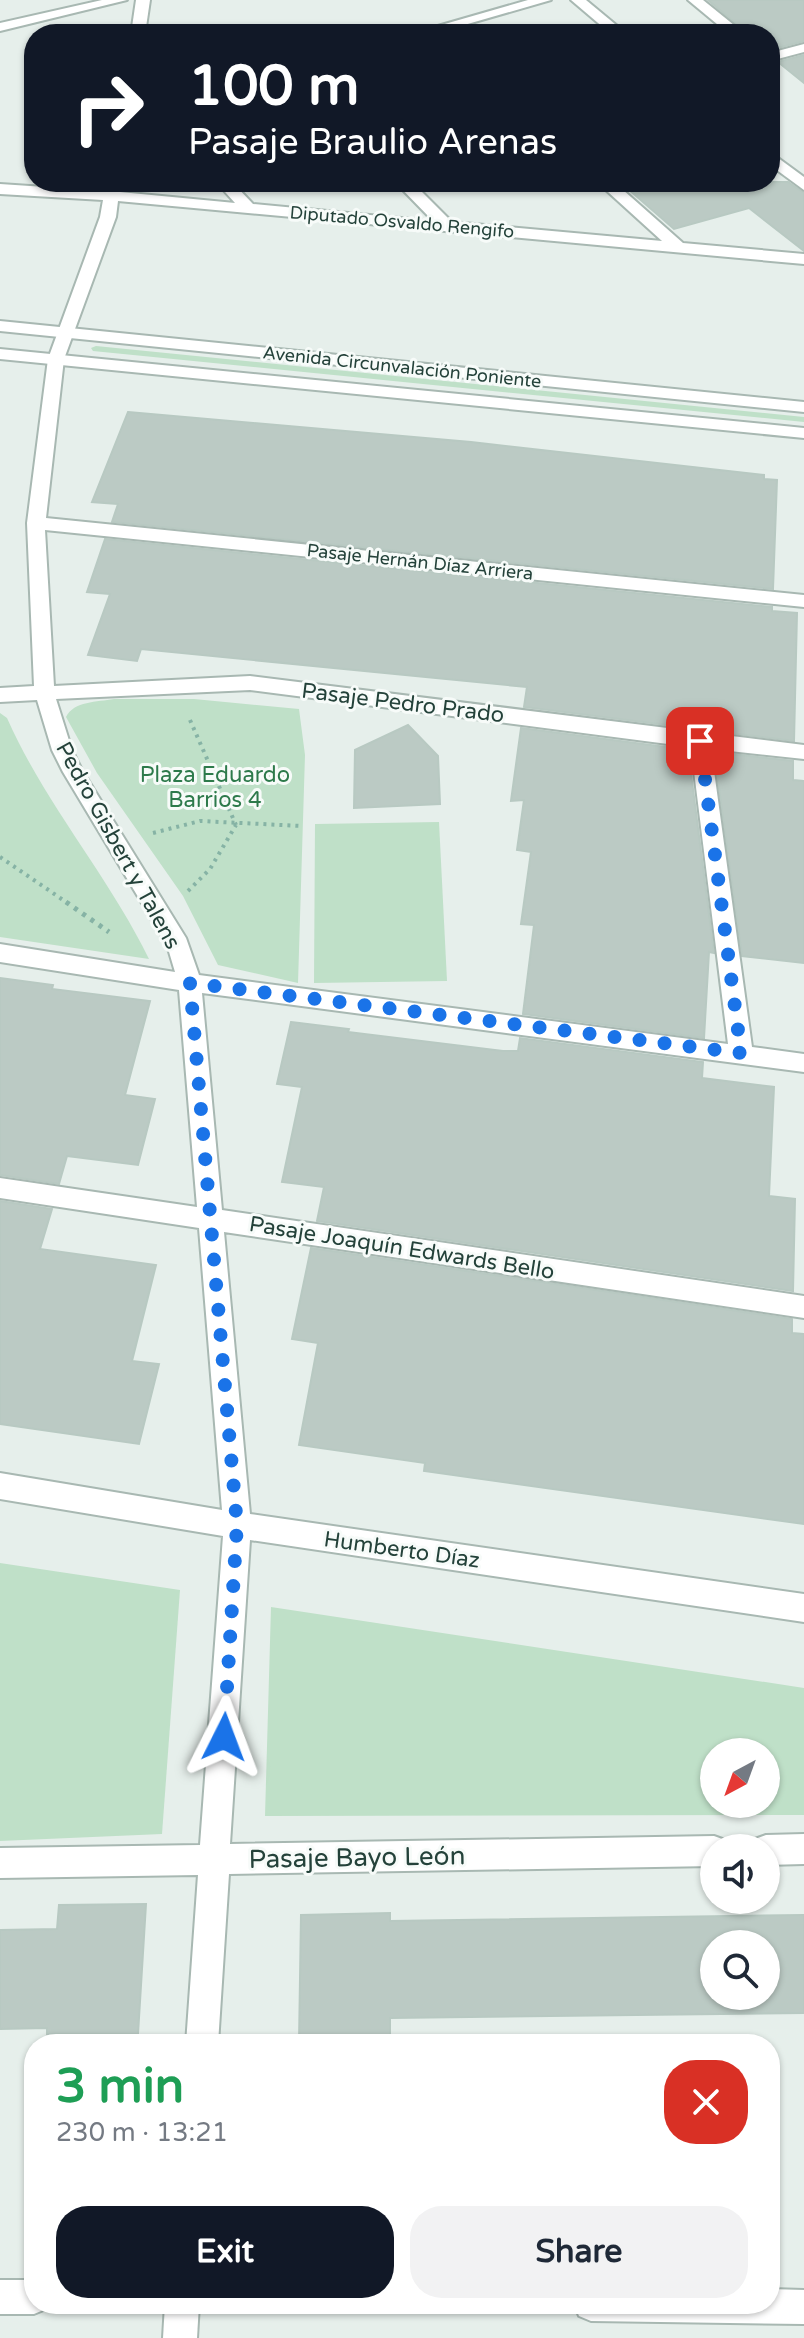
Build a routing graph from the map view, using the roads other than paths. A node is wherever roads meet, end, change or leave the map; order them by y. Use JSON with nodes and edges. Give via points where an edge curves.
{"nodes":[{"id":1,"x":120,"y":0,"type":"edge"},
{"id":2,"x":143,"y":0,"type":"edge"},
{"id":3,"x":544,"y":0,"type":"edge"},
{"id":4,"x":578,"y":0,"type":"edge"},
{"id":5,"x":695,"y":0,"type":"edge"},
{"id":6,"x":139,"y":24,"type":"edge"},
{"id":7,"x":463,"y":24,"type":"edge"},
{"id":8,"x":608,"y":24,"type":"edge"},
{"id":9,"x":725,"y":24,"type":"edge"},
{"id":10,"x":0,"y":27,"type":"edge"},
{"id":11,"x":804,"y":48,"type":"edge"},
{"id":12,"x":780,"y":54,"type":"edge"},
{"id":13,"x":780,"y":165,"type":"edge"},
{"id":14,"x":804,"y":185,"type":"edge"},
{"id":15,"x":0,"y":189,"type":"edge"},
{"id":16,"x":24,"y":189,"type":"edge"},
{"id":17,"x":112,"y":192,"type":"edge"},
{"id":18,"x":134,"y":192,"type":"edge"},
{"id":19,"x":233,"y":192,"type":"edge"},
{"id":20,"x":413,"y":192,"type":"edge"},
{"id":21,"x":616,"y":192,"type":"edge"},
{"id":22,"x":248,"y":208,"type":"junction"},
{"id":23,"x":448,"y":227,"type":"junction"},
{"id":24,"x":678,"y":247,"type":"junction"},
{"id":25,"x":804,"y":259,"type":"edge"},
{"id":26,"x":0,"y":326,"type":"edge"},
{"id":27,"x":65,"y":333,"type":"junction"},
{"id":28,"x":0,"y":354,"type":"edge"},
{"id":29,"x":56,"y":359,"type":"junction"},
{"id":30,"x":804,"y":407,"type":"edge"},
{"id":31,"x":804,"y":433,"type":"edge"},
{"id":32,"x":36,"y":523,"type":"junction"},
{"id":33,"x":804,"y":601,"type":"edge"},
{"id":34,"x":44,"y":692,"type":"junction"},
{"id":35,"x":0,"y":695,"type":"edge"},
{"id":36,"x":700,"y":741,"type":"junction"},
{"id":37,"x":804,"y":752,"type":"edge"},
{"id":38,"x":0,"y":953,"type":"edge"},
{"id":39,"x":190,"y":983,"type":"junction"},
{"id":40,"x":741,"y":1053,"type":"junction"},
{"id":41,"x":804,"y":1063,"type":"edge"},
{"id":42,"x":0,"y":1188,"type":"edge"},
{"id":43,"x":210,"y":1218,"type":"junction"},
{"id":44,"x":804,"y":1307,"type":"edge"},
{"id":45,"x":0,"y":1486,"type":"edge"},
{"id":46,"x":237,"y":1525,"type":"junction"},
{"id":47,"x":804,"y":1608,"type":"edge"},
{"id":48,"x":804,"y":1849,"type":"edge"},
{"id":49,"x":780,"y":1850,"type":"edge"},
{"id":50,"x":700,"y":1851,"type":"edge"},
{"id":51,"x":216,"y":1859,"type":"junction"},
{"id":52,"x":0,"y":1863,"type":"edge"},
{"id":53,"x":203,"y":2034,"type":"edge"},
{"id":54,"x":0,"y":2297,"type":"edge"},
{"id":55,"x":24,"y":2297,"type":"edge"},
{"id":56,"x":780,"y":2307,"type":"edge"},
{"id":57,"x":804,"y":2307,"type":"edge"},
{"id":58,"x":181,"y":2314,"type":"edge"},
{"id":59,"x":180,"y":2338,"type":"edge"}],
"edges":[{"from":1,"to":10,"type":"street"},
{"from":2,"to":6,"type":"street"},
{"from":3,"to":7,"type":"street"},
{"from":4,"to":8,"type":"street"},
{"from":5,"to":9,"type":"street"},
{"from":11,"to":12,"type":"street"},
{"from":13,"to":14,"type":"street"},
{"from":15,"to":16,"type":"street","name":"Diputado Osvaldo Rengifo"},
{"from":17,"to":27,"type":"street","name":"Pedro Gisbert y Talens"},
{"from":18,"to":22,"type":"street","name":"Diputado Osvaldo Rengifo"},
{"from":19,"to":22,"type":"street"},
{"from":20,"to":23,"type":"street"},
{"from":21,"to":24,"type":"street"},
{"from":22,"to":23,"type":"street","name":"Diputado Osvaldo Rengifo"},
{"from":23,"to":24,"type":"street","name":"Diputado Osvaldo Rengifo"},
{"from":24,"to":25,"type":"street","name":"Diputado Osvaldo Rengifo"},
{"from":26,"to":27,"type":"street","name":"Avenida Circunvalación Poniente"},
{"from":27,"to":29,"type":"street","name":"Pedro Gisbert y Talens"},
{"from":27,"to":30,"type":"street","name":"Avenida Circunvalación Poniente"},
{"from":28,"to":29,"type":"street","name":"Avenida Circunvalación Poniente"},
{"from":29,"to":31,"type":"street","name":"Avenida Circunvalación Poniente"},
{"from":29,"to":32,"type":"street","name":"Pedro Gisbert y Talens"},
{"from":32,"to":33,"type":"street","name":"Pasaje Hernán Díaz Arriera"},
{"from":32,"to":34,"type":"street","name":"Pedro Gisbert y Talens"},
{"from":34,"to":35,"type":"street","name":"Pasaje Pedro Prado"},
{"from":34,"to":36,"type":"street","name":"Pasaje Pedro Prado","via":[[250,683]]},
{"from":34,"to":39,"type":"street","name":"Pedro Gisbert y Talens","via":[[62,750],[178,944]]},
{"from":36,"to":37,"type":"street","name":"Pasaje Pedro Prado"},
{"from":36,"to":40,"type":"street"},
{"from":38,"to":39,"type":"street"},
{"from":39,"to":40,"type":"street"},
{"from":39,"to":43,"type":"street","name":"Pedro Gisbert y Talens"},
{"from":40,"to":41,"type":"street"},
{"from":42,"to":43,"type":"street","name":"Pasaje Joaquín Edwards Bello"},
{"from":43,"to":44,"type":"street","name":"Pasaje Joaquín Edwards Bello"},
{"from":43,"to":46,"type":"street","name":"Pedro Gisbert y Talens"},
{"from":45,"to":46,"type":"street","name":"Humberto Díaz"},
{"from":46,"to":47,"type":"street","name":"Humberto Díaz"},
{"from":46,"to":51,"type":"street","name":"Pedro Gisbert y Talens"},
{"from":48,"to":49,"type":"street"},
{"from":50,"to":51,"type":"street","name":"Pasaje Bayo León"},
{"from":51,"to":52,"type":"street","name":"Pasaje Bayo León"},
{"from":51,"to":53,"type":"street","name":"Pedro Gisbert y Talens"},
{"from":54,"to":55,"type":"street"},
{"from":56,"to":57,"type":"street"},
{"from":58,"to":59,"type":"street"}]}
